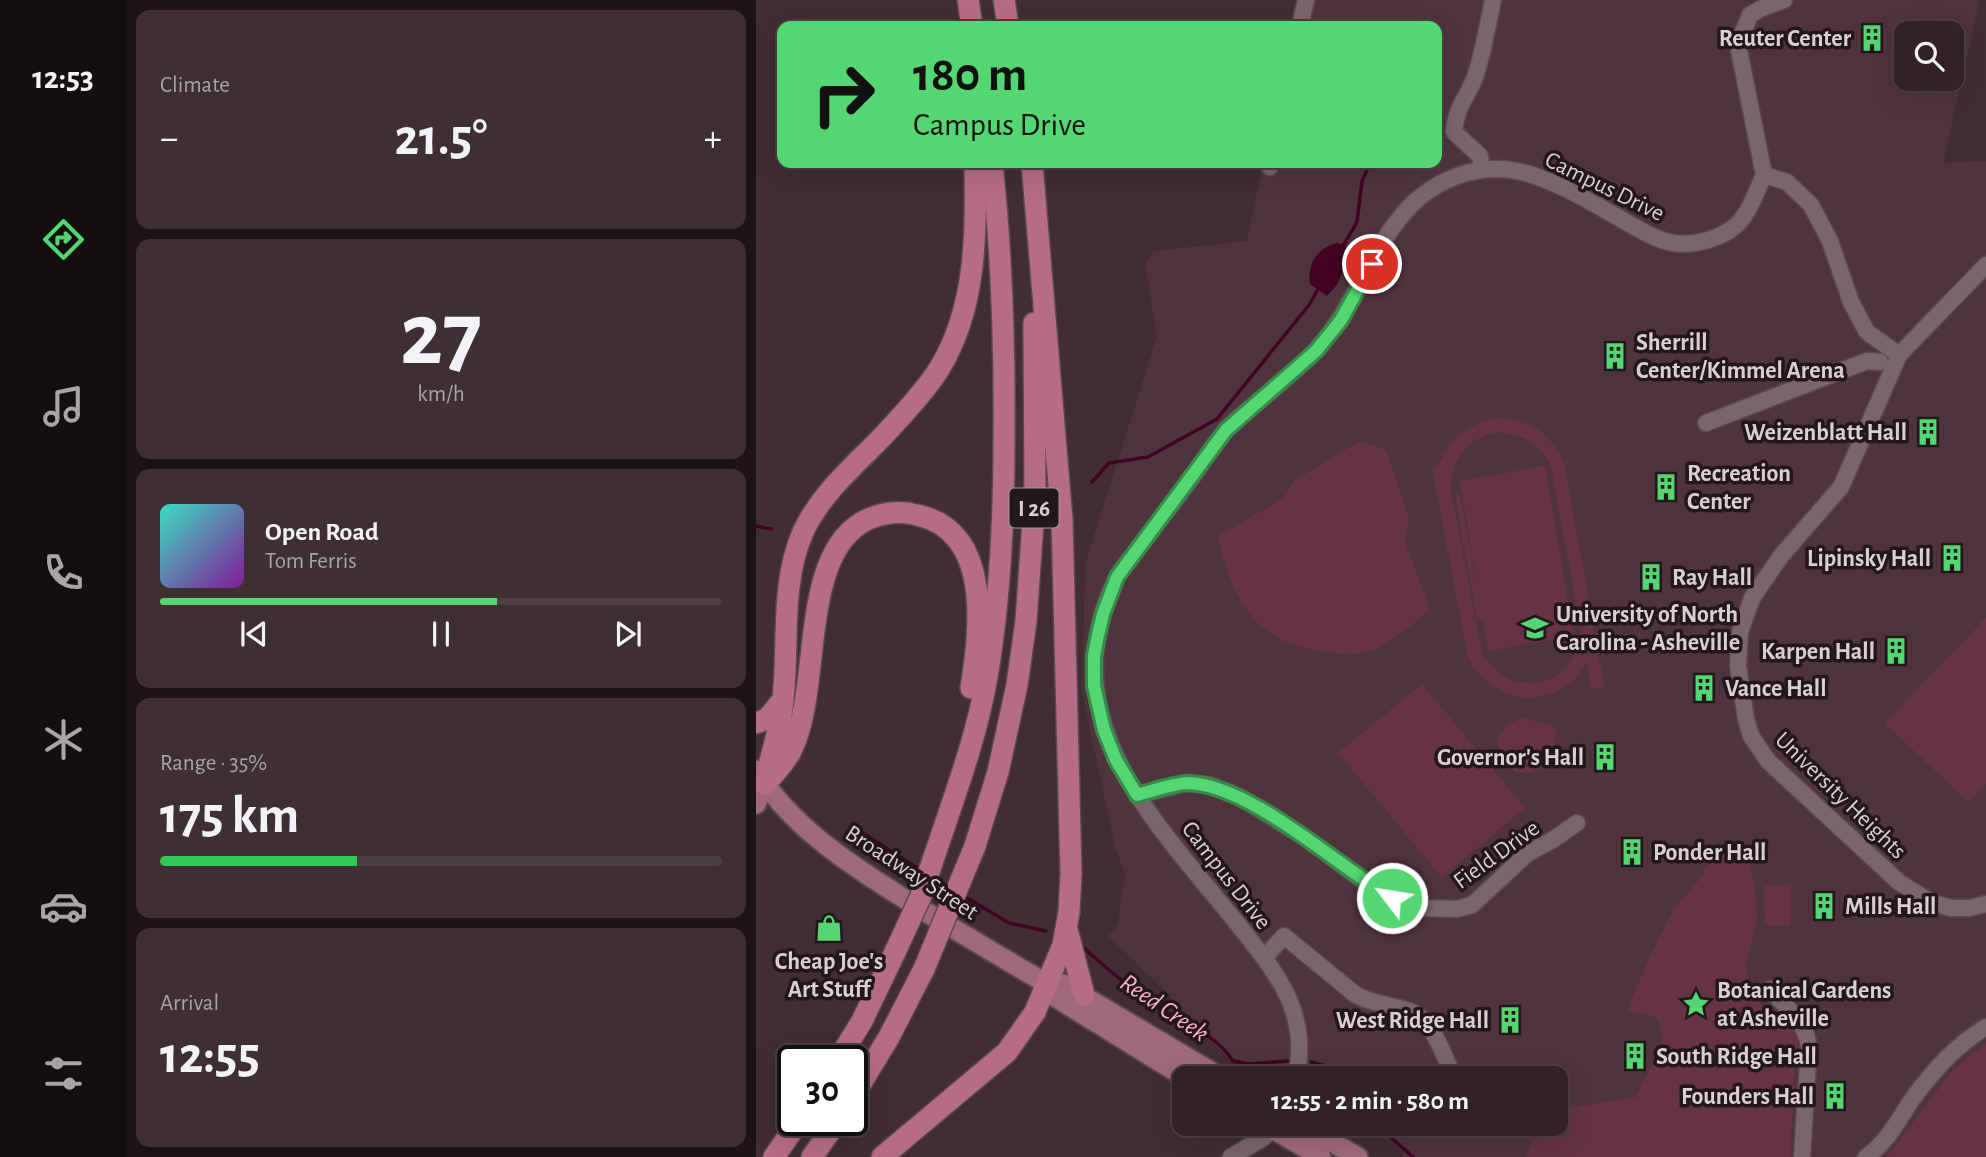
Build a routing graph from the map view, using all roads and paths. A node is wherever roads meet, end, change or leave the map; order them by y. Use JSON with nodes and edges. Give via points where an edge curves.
{"nodes":[{"id":1,"x":968,"y":0,"type":"edge"},
{"id":2,"x":1004,"y":0,"type":"edge"},
{"id":3,"x":1306,"y":0,"type":"edge"},
{"id":4,"x":1493,"y":0,"type":"edge"},
{"id":5,"x":1784,"y":0,"type":"edge"},
{"id":6,"x":971,"y":21,"type":"edge"},
{"id":7,"x":1007,"y":21,"type":"edge"},
{"id":8,"x":1301,"y":21,"type":"edge"},
{"id":9,"x":975,"y":168,"type":"edge"},
{"id":10,"x":992,"y":168,"type":"edge"},
{"id":11,"x":1023,"y":168,"type":"edge"},
{"id":12,"x":1032,"y":168,"type":"edge"},
{"id":13,"x":1482,"y":170,"type":"junction"},
{"id":14,"x":1764,"y":175,"type":"junction"},
{"id":15,"x":1986,"y":265,"type":"edge"},
{"id":16,"x":1899,"y":355,"type":"junction"},
{"id":17,"x":1881,"y":362,"type":"dead end"},
{"id":18,"x":1706,"y":423,"type":"dead end"},
{"id":19,"x":782,"y":702,"type":"junction"},
{"id":20,"x":756,"y":723,"type":"edge"},
{"id":21,"x":961,"y":770,"type":"junction"},
{"id":22,"x":760,"y":777,"type":"edge"},
{"id":23,"x":1137,"y":795,"type":"junction"},
{"id":24,"x":756,"y":804,"type":"edge"},
{"id":25,"x":1577,"y":823,"type":"dead end"},
{"id":26,"x":1986,"y":904,"type":"edge"},
{"id":27,"x":1067,"y":926,"type":"junction"},
{"id":28,"x":1264,"y":958,"type":"junction"},
{"id":29,"x":1047,"y":984,"type":"junction"},
{"id":30,"x":1770,"y":989,"type":"dead end"},
{"id":31,"x":1084,"y":995,"type":"junction"},
{"id":32,"x":1986,"y":1027,"type":"edge"},
{"id":33,"x":847,"y":1045,"type":"edge"},
{"id":34,"x":1202,"y":1066,"type":"edge"},
{"id":35,"x":1299,"y":1066,"type":"edge"},
{"id":36,"x":1448,"y":1066,"type":"edge"},
{"id":37,"x":1172,"y":1069,"type":"edge"},
{"id":38,"x":868,"y":1072,"type":"edge"},
{"id":39,"x":789,"y":1136,"type":"edge"},
{"id":40,"x":827,"y":1136,"type":"edge"},
{"id":41,"x":1264,"y":1136,"type":"edge"},
{"id":42,"x":1289,"y":1136,"type":"edge"},
{"id":43,"x":1321,"y":1136,"type":"edge"},
{"id":44,"x":774,"y":1157,"type":"edge"},
{"id":45,"x":812,"y":1157,"type":"edge"},
{"id":46,"x":882,"y":1157,"type":"edge"},
{"id":47,"x":1231,"y":1157,"type":"edge"},
{"id":48,"x":1321,"y":1157,"type":"edge"},
{"id":49,"x":1358,"y":1157,"type":"edge"},
{"id":50,"x":1802,"y":1157,"type":"edge"},
{"id":51,"x":1866,"y":1157,"type":"edge"}],
"edges":[{"from":1,"to":6,"type":"highway"},
{"from":2,"to":7,"type":"highway"},
{"from":3,"to":8,"type":"street"},
{"from":4,"to":13,"type":"street","via":[[1476,73],[1459,106],[1454,132],[1480,156]]},
{"from":5,"to":14,"type":"street","via":[[1750,15],[1738,45]]},
{"from":9,"to":19,"type":"highway","via":[[974,251],[963,315],[938,371],[911,406],[828,492],[801,536],[792,568]]},
{"from":10,"to":21,"type":"highway","number":"I 26","via":[[1003,336],[1003,508],[987,679]]},
{"from":11,"to":38,"type":"highway","number":"I 26","bridge":true,"via":[[1034,334],[1035,494],[1017,685],[998,772],[975,846],[924,969]]},
{"from":12,"to":27,"type":"highway","via":[[1062,520],[1070,874]]},
{"from":13,"to":14,"type":"street","name":"Campus Drive","via":[[1530,174],[1672,243],[1705,242],[1732,229],[1747,212]]},
{"from":13,"to":23,"type":"street","name":"Campus Drive","via":[[1438,183],[1408,207],[1341,320],[1316,351],[1226,430],[1117,577],[1094,656],[1094,686],[1104,730]]},
{"from":14,"to":16,"type":"street","via":[[1787,182],[1811,205],[1867,332]]},
{"from":15,"to":16,"type":"street","name":"University Heights"},
{"from":16,"to":26,"type":"street","name":"University Heights","via":[[1841,486],[1752,598],[1740,632],[1742,700],[1751,736],[1768,761],[1897,881],[1933,903],[1951,908]]},
{"from":17,"to":18,"type":"street","via":[[1867,361]]},
{"from":19,"to":20,"type":"highway","via":[[767,719]]},
{"from":19,"to":22,"type":"highway"},
{"from":21,"to":22,"type":"highway","via":[[977,638],[974,574],[959,541],[939,522],[910,513],[884,514],[861,523],[834,552],[824,580],[799,733],[783,766]]},
{"from":21,"to":33,"type":"highway","number":"I 26","bridge":true,"via":[[920,898]]},
{"from":22,"to":24,"type":"main road"},
{"from":22,"to":29,"type":"main road","name":"Broadway Street","via":[[791,814],[836,854]]},
{"from":23,"to":25,"type":"street","name":"Field Drive","via":[[1185,783],[1209,785],[1238,796],[1362,880],[1392,898],[1422,908],[1472,905],[1528,853]]},
{"from":23,"to":28,"type":"street","name":"Campus Drive"},
{"from":27,"to":29,"type":"highway"},
{"from":27,"to":31,"type":"highway"},
{"from":28,"to":35,"type":"street","name":"Campus Drive","via":[[1296,1015]]},
{"from":28,"to":36,"type":"street","via":[[1284,936],[1356,996],[1423,1018]]},
{"from":29,"to":31,"type":"main road","name":"Broadway Street","via":[[1063,984]]},
{"from":29,"to":37,"type":"main road","name":"Broadway Street","via":[[1055,997]]},
{"from":29,"to":46,"type":"highway","via":[[1035,1012],[1007,1052]]},
{"from":30,"to":50,"type":"street","via":[[1806,1031],[1809,1047]]},
{"from":31,"to":34,"type":"main road","name":"Broadway Street"},
{"from":32,"to":51,"type":"street","via":[[1950,1053],[1882,1146]]},
{"from":39,"to":44,"type":"highway"},
{"from":40,"to":45,"type":"highway"},
{"from":41,"to":47,"type":"street"},
{"from":42,"to":48,"type":"main road"},
{"from":43,"to":49,"type":"main road"}]}
